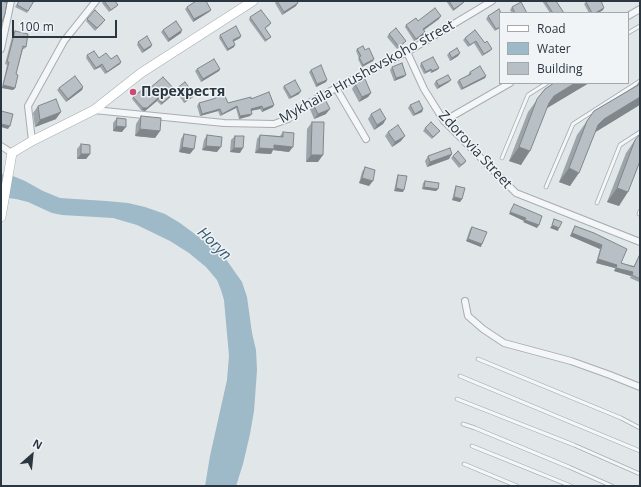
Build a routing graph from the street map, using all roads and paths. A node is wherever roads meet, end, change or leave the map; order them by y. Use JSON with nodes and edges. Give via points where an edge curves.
{"nodes":[{"id":1,"x":11,"y":1,"type":"edge"},
{"id":2,"x":96,"y":1,"type":"edge"},
{"id":3,"x":253,"y":1,"type":"edge"},
{"id":4,"x":492,"y":1,"type":"edge"},
{"id":5,"x":639,"y":11,"type":"edge"},
{"id":6,"x":629,"y":16,"type":"edge"},
{"id":7,"x":640,"y":26,"type":"edge"},
{"id":8,"x":629,"y":32,"type":"edge"},
{"id":9,"x":2,"y":41,"type":"edge"},
{"id":10,"x":1,"y":49,"type":"edge"},
{"id":11,"x":406,"y":52,"type":"junction"},
{"id":12,"x":640,"y":81,"type":"edge"},
{"id":13,"x":508,"y":84,"type":"edge"},
{"id":14,"x":546,"y":84,"type":"edge"},
{"id":15,"x":336,"y":88,"type":"junction"},
{"id":16,"x":94,"y":110,"type":"junction"},
{"id":17,"x":444,"y":121,"type":"junction"},
{"id":18,"x":640,"y":132,"type":"edge"},
{"id":19,"x":366,"y":139,"type":"dead end"},
{"id":20,"x":32,"y":141,"type":"junction"},
{"id":21,"x":1,"y":146,"type":"edge"},
{"id":22,"x":12,"y":153,"type":"junction"},
{"id":23,"x":502,"y":158,"type":"dead end"},
{"id":24,"x":546,"y":187,"type":"dead end"},
{"id":25,"x":597,"y":203,"type":"dead end"},
{"id":26,"x":1,"y":217,"type":"edge"},
{"id":27,"x":640,"y":242,"type":"edge"},
{"id":28,"x":465,"y":301,"type":"dead end"},
{"id":29,"x":478,"y":359,"type":"dead end"},
{"id":30,"x":460,"y":376,"type":"dead end"},
{"id":31,"x":640,"y":387,"type":"edge"},
{"id":32,"x":457,"y":399,"type":"dead end"},
{"id":33,"x":462,"y":424,"type":"dead end"},
{"id":34,"x":640,"y":428,"type":"edge"},
{"id":35,"x":472,"y":446,"type":"dead end"},
{"id":36,"x":640,"y":451,"type":"edge"},
{"id":37,"x":464,"y":464,"type":"dead end"},
{"id":38,"x":640,"y":474,"type":"edge"},
{"id":39,"x":517,"y":486,"type":"edge"},
{"id":40,"x":571,"y":486,"type":"edge"},
{"id":41,"x":612,"y":486,"type":"edge"}],
"edges":[{"from":1,"to":9,"type":"street"},
{"from":2,"to":20,"type":"street","via":[[64,40],[28,106]]},
{"from":3,"to":16,"type":"street","via":[[142,73]]},
{"from":4,"to":11,"type":"street","name":"Mykhaila Hrushevskoho street"},
{"from":5,"to":6,"type":"street"},
{"from":7,"to":8,"type":"lane"},
{"from":9,"to":10,"type":"street"},
{"from":11,"to":15,"type":"street","name":"Mykhaila Hrushevskoho street"},
{"from":11,"to":17,"type":"street","name":"Zdorovia Street","via":[[424,89]]},
{"from":12,"to":24,"type":"lane","via":[[573,124]]},
{"from":13,"to":17,"type":"street"},
{"from":14,"to":23,"type":"lane","via":[[528,95]]},
{"from":15,"to":16,"type":"street","name":"Mykhaila Hrushevskoho street","via":[[300,108],[288,119],[274,124],[224,123]]},
{"from":15,"to":19,"type":"street"},
{"from":16,"to":20,"type":"street"},
{"from":17,"to":27,"type":"street","name":"Zdorovia Street","via":[[516,193]]},
{"from":18,"to":25,"type":"lane","via":[[620,145]]},
{"from":20,"to":22,"type":"street"},
{"from":21,"to":22,"type":"street"},
{"from":22,"to":26,"type":"street"},
{"from":28,"to":31,"type":"street","via":[[468,316],[482,330],[504,343],[571,361]]},
{"from":29,"to":34,"type":"lane"},
{"from":30,"to":36,"type":"lane"},
{"from":32,"to":38,"type":"lane"},
{"from":33,"to":41,"type":"lane"},
{"from":35,"to":40,"type":"lane"},
{"from":37,"to":39,"type":"lane"}]}
